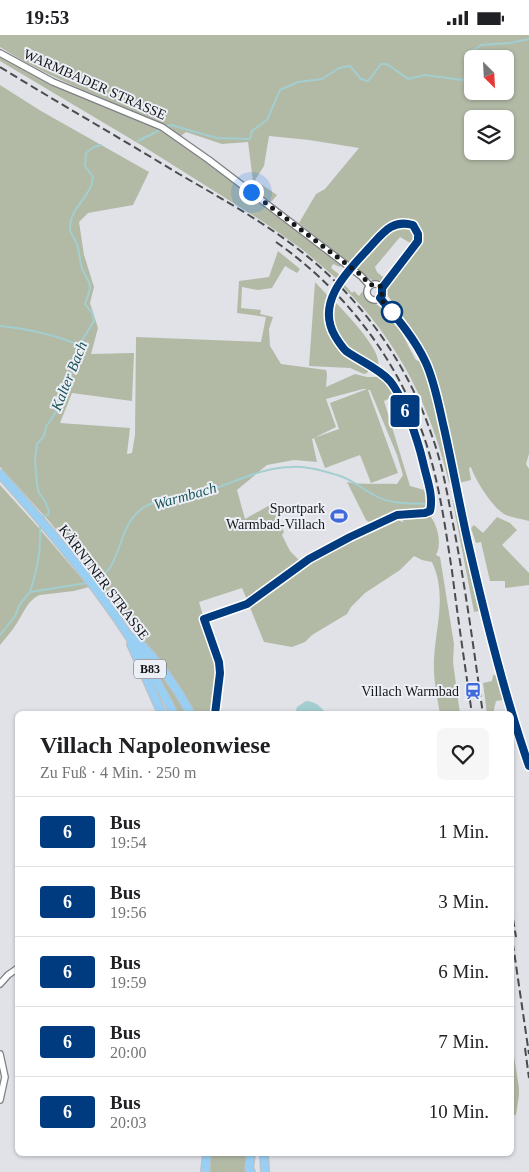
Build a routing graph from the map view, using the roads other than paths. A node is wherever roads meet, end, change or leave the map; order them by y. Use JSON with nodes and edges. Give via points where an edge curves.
{"nodes":[{"id":1,"x":0,"y":53,"type":"edge"},
{"id":2,"x":370,"y":285,"type":"junction"},
{"id":3,"x":380,"y":298,"type":"junction"},
{"id":4,"x":0,"y":474,"type":"edge"},
{"id":5,"x":124,"y":626,"type":"junction"},
{"id":6,"x":161,"y":711,"type":"edge"},
{"id":7,"x":172,"y":711,"type":"edge"},
{"id":8,"x":189,"y":711,"type":"edge"},
{"id":9,"x":511,"y":711,"type":"edge"},
{"id":10,"x":514,"y":719,"type":"edge"},
{"id":11,"x":529,"y":766,"type":"edge"},
{"id":12,"x":15,"y":970,"type":"edge"},
{"id":13,"x":0,"y":984,"type":"edge"},
{"id":14,"x":0,"y":1053,"type":"edge"},
{"id":15,"x":0,"y":1100,"type":"edge"},
{"id":16,"x":207,"y":1156,"type":"edge"},
{"id":17,"x":251,"y":1156,"type":"edge"},
{"id":18,"x":255,"y":1156,"type":"edge"},
{"id":19,"x":264,"y":1156,"type":"edge"},
{"id":20,"x":206,"y":1172,"type":"edge"},
{"id":21,"x":252,"y":1172,"type":"edge"},
{"id":22,"x":265,"y":1172,"type":"edge"}],
"edges":[{"from":1,"to":2,"type":"street","name":"WARMBADER STRASSE","via":[[53,82],[162,127],[361,275]]},
{"from":2,"to":3,"type":"street","name":"WARMBADER STRASSE","via":[[382,288]]},
{"from":2,"to":3,"type":"street","name":"WARMBADER STRASSE","via":[[366,292],[368,297]]},
{"from":3,"to":9,"type":"street","name":"WARMBADER STRASSE","via":[[418,348],[433,384],[480,594]]},
{"from":4,"to":5,"type":"main road","name":"KÄRNTNER STRASSE","number":"B83","via":[[85,573]]},
{"from":5,"to":6,"type":"main road"},
{"from":5,"to":7,"type":"main road","name":"KÄRNTNER STRASSE","number":"B83"},
{"from":5,"to":8,"type":"main road","via":[[157,663]]},
{"from":10,"to":11,"type":"street","name":"WARMBADER STRASSE"},
{"from":12,"to":13,"type":"street"},
{"from":14,"to":15,"type":"street","via":[[5,1077]]},
{"from":16,"to":20,"type":"main road"},
{"from":17,"to":21,"type":"main road","via":[[249,1168]]},
{"from":18,"to":21,"type":"main road"},
{"from":19,"to":22,"type":"main road"}]}
